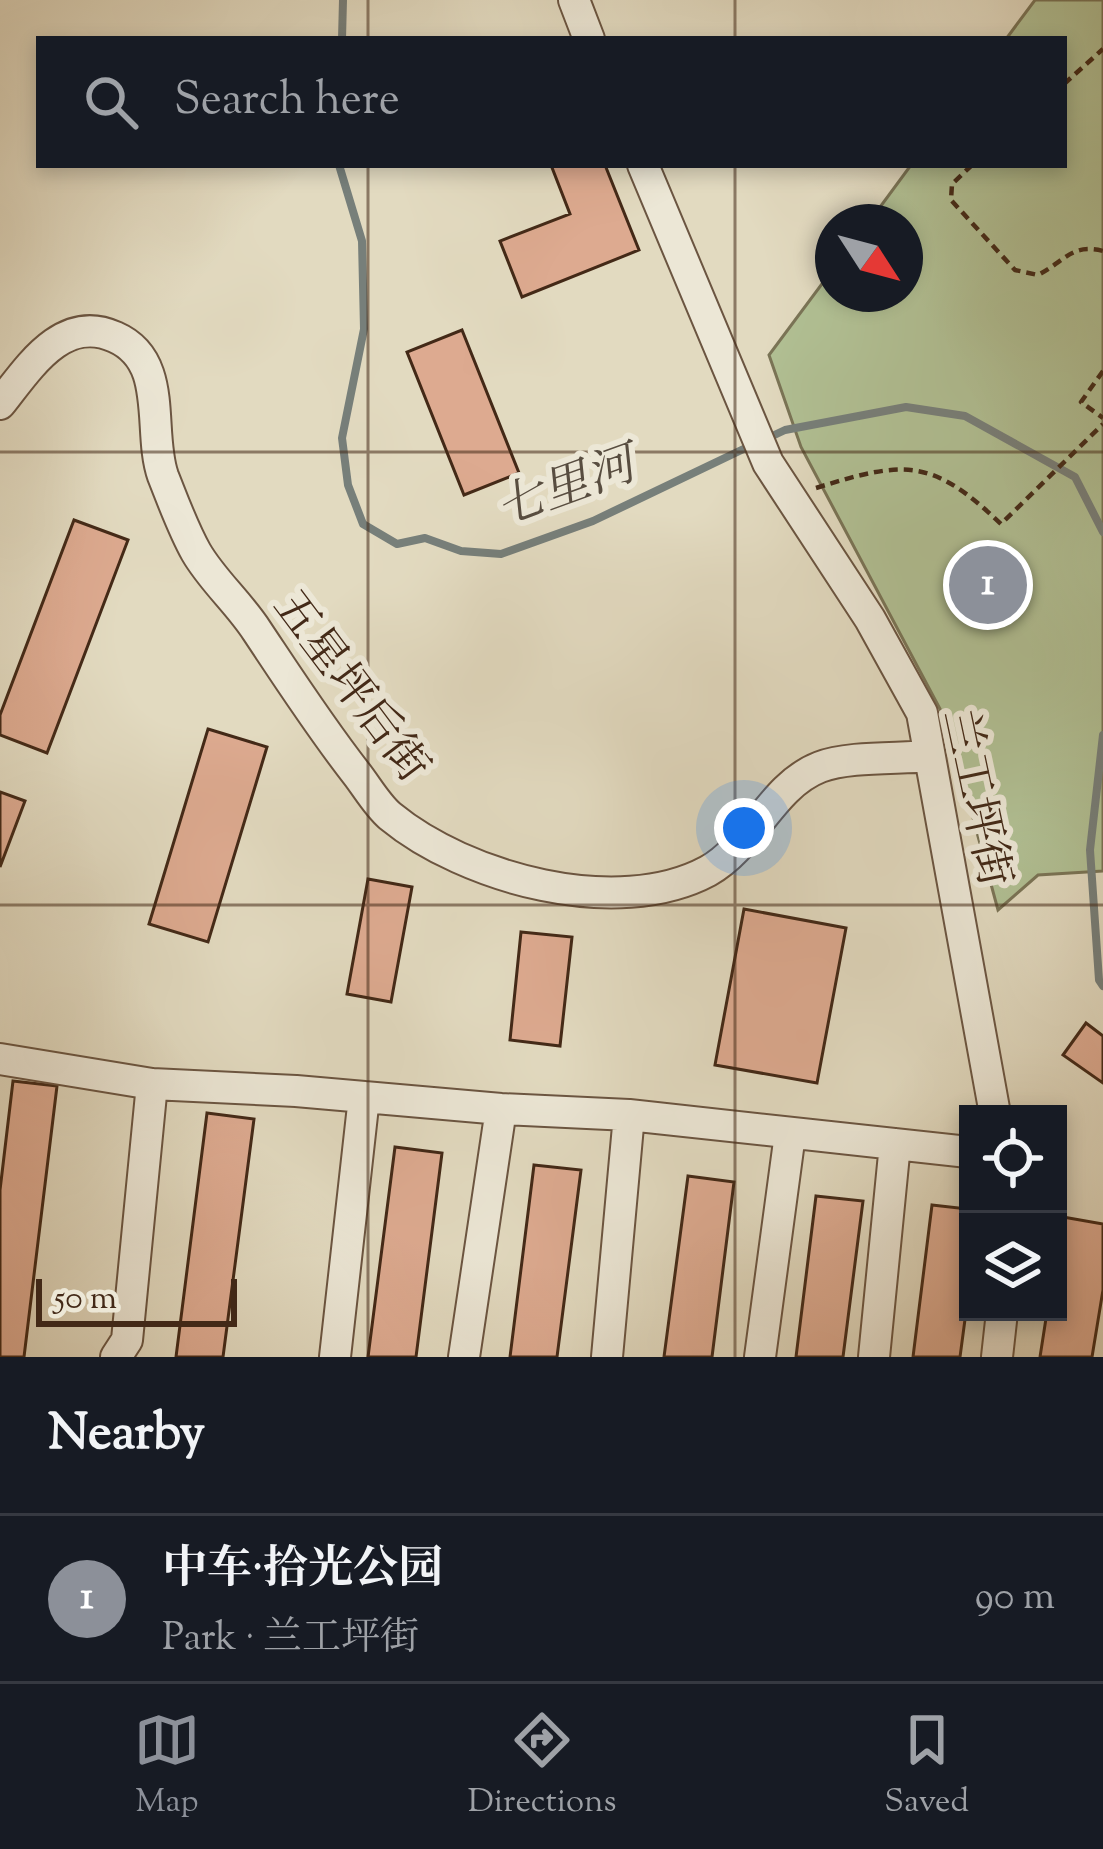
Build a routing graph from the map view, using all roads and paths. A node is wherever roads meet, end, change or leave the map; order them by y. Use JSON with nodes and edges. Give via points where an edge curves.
{"nodes":[{"id":1,"x":574,"y":0,"type":"edge"},
{"id":2,"x":588,"y":36,"type":"edge"},
{"id":3,"x":1103,"y":50,"type":"edge"},
{"id":4,"x":1067,"y":81,"type":"edge"},
{"id":5,"x":644,"y":168,"type":"edge"},
{"id":6,"x":969,"y":168,"type":"edge"},
{"id":7,"x":1103,"y":251,"type":"edge"},
{"id":8,"x":1103,"y":371,"type":"edge"},
{"id":9,"x":0,"y":404,"type":"edge"},
{"id":10,"x":1103,"y":421,"type":"edge"},
{"id":11,"x":791,"y":497,"type":"junction"},
{"id":12,"x":929,"y":757,"type":"junction"},
{"id":13,"x":0,"y":1059,"type":"edge"},
{"id":14,"x":152,"y":1084,"type":"junction"},
{"id":15,"x":364,"y":1097,"type":"junction"},
{"id":16,"x":993,"y":1105,"type":"edge"},
{"id":17,"x":501,"y":1109,"type":"junction"},
{"id":18,"x":629,"y":1114,"type":"junction"},
{"id":19,"x":790,"y":1134,"type":"junction"},
{"id":20,"x":896,"y":1144,"type":"junction"},
{"id":21,"x":959,"y":1151,"type":"edge"},
{"id":22,"x":1002,"y":1321,"type":"edge"},
{"id":23,"x":116,"y":1357,"type":"edge"},
{"id":24,"x":335,"y":1357,"type":"edge"},
{"id":25,"x":464,"y":1357,"type":"edge"},
{"id":26,"x":607,"y":1357,"type":"edge"},
{"id":27,"x":760,"y":1357,"type":"edge"},
{"id":28,"x":874,"y":1357,"type":"edge"},
{"id":29,"x":997,"y":1357,"type":"edge"}],
"edges":[{"from":1,"to":2,"type":"street"},
{"from":3,"to":4,"type":"path"},
{"from":5,"to":11,"type":"street","name":"兰工坪街","via":[[768,464]]},
{"from":6,"to":7,"type":"path","via":[[952,184],[951,200],[1015,270],[1038,274],[1069,251]]},
{"from":8,"to":10,"type":"path","via":[[1081,402]]},
{"from":9,"to":12,"type":"street","name":"五星坪后街","via":[[52,343],[72,334],[94,331],[133,349],[152,388],[161,470],[196,553],[388,814],[450,854],[526,882],[652,890],[710,870],[794,780],[825,765]]},
{"from":10,"to":11,"type":"path","via":[[1001,524],[925,471],[896,469]]},
{"from":11,"to":12,"type":"street","name":"兰工坪街","via":[[922,712]]},
{"from":12,"to":16,"type":"street","name":"兰工坪街"},
{"from":13,"to":14,"type":"street"},
{"from":14,"to":15,"type":"street"},
{"from":14,"to":23,"type":"street","via":[[128,1340]]},
{"from":15,"to":17,"type":"street"},
{"from":15,"to":24,"type":"street"},
{"from":17,"to":18,"type":"street"},
{"from":17,"to":25,"type":"street"},
{"from":18,"to":19,"type":"street"},
{"from":18,"to":26,"type":"street"},
{"from":19,"to":20,"type":"street"},
{"from":19,"to":27,"type":"street"},
{"from":20,"to":21,"type":"street"},
{"from":20,"to":28,"type":"street"},
{"from":22,"to":29,"type":"street"}]}
